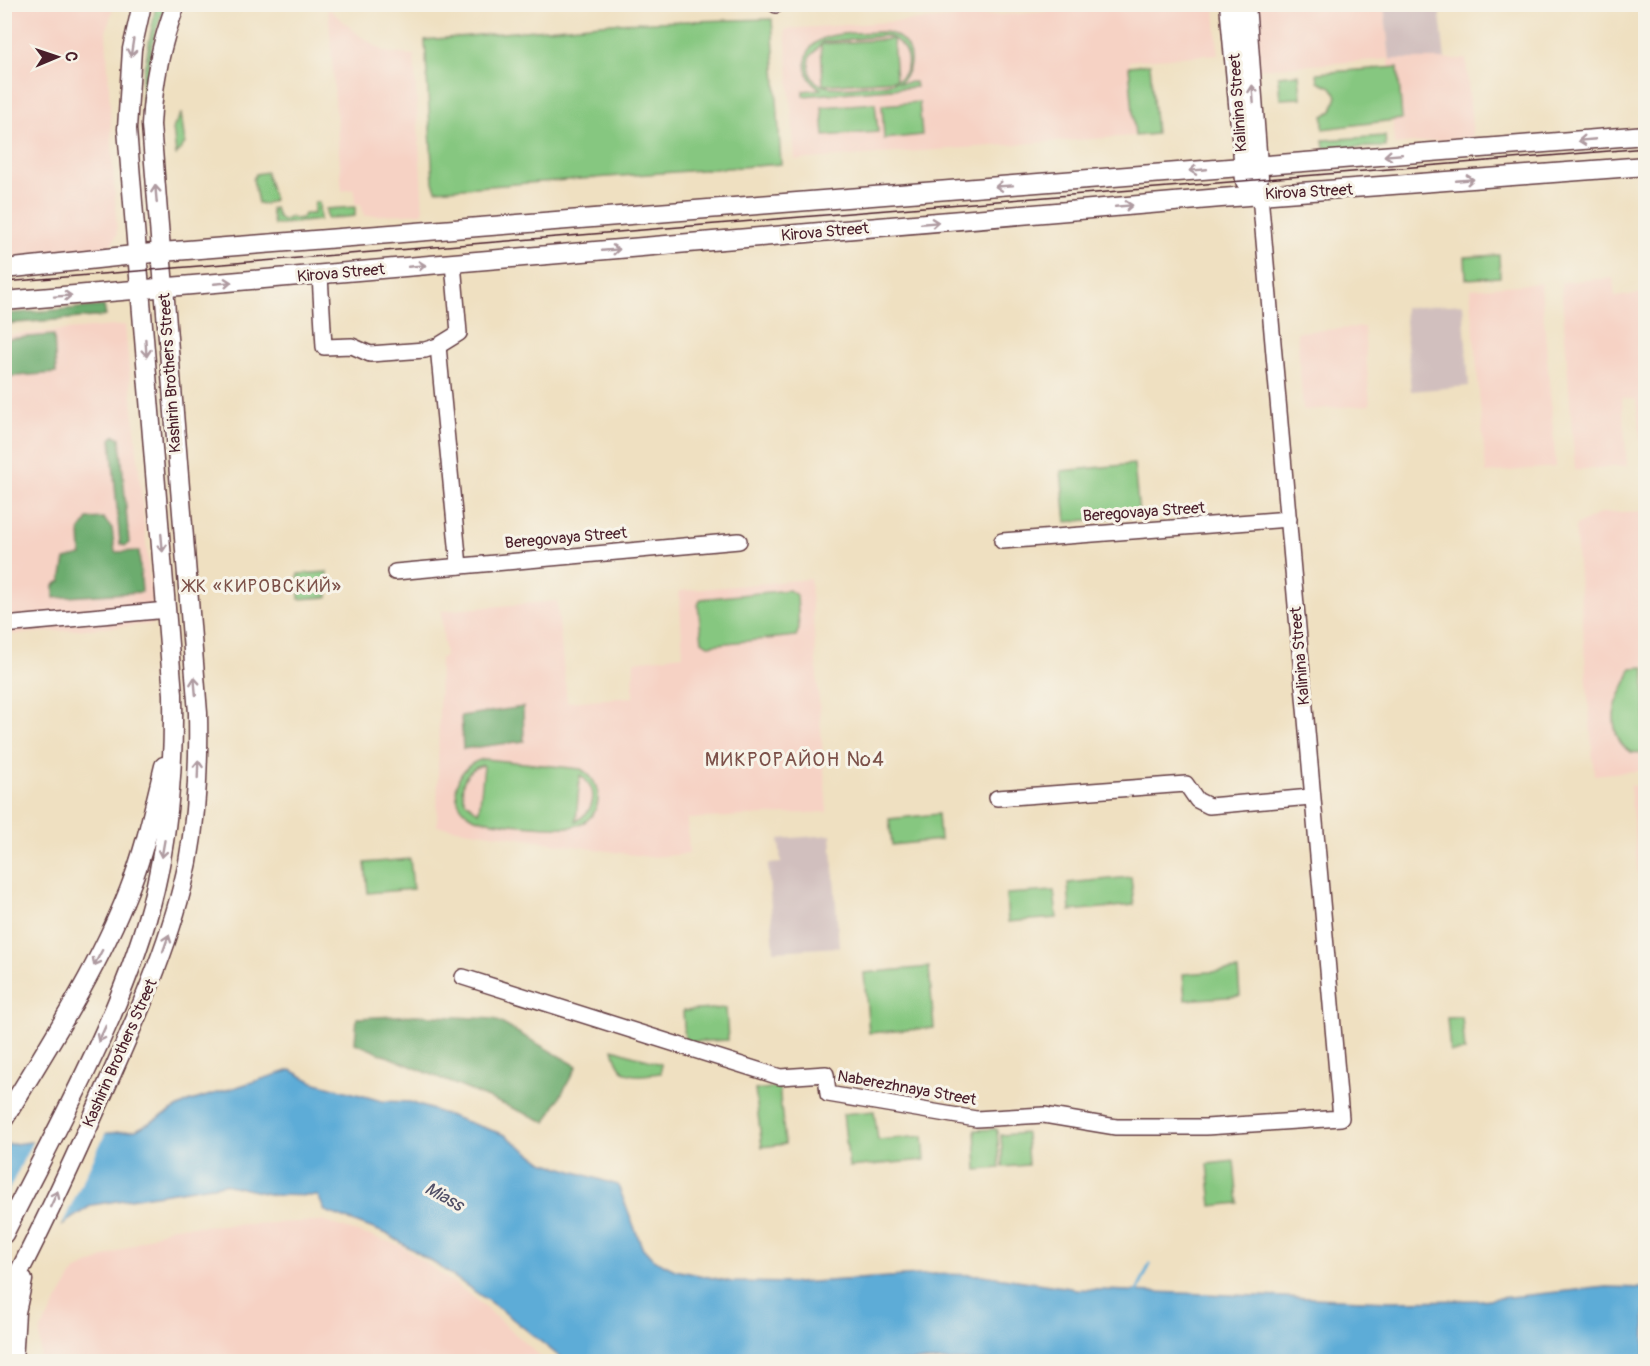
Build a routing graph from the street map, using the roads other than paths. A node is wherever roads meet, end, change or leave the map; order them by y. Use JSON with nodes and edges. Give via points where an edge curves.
{"nodes":[{"id":1,"x":142,"y":4,"type":"edge"},
{"id":2,"x":176,"y":4,"type":"edge"},
{"id":3,"x":1229,"y":4,"type":"edge"},
{"id":4,"x":1246,"y":4,"type":"edge"},
{"id":5,"x":1646,"y":135,"type":"edge"},
{"id":6,"x":1250,"y":166,"type":"junction"},
{"id":7,"x":1646,"y":166,"type":"edge"},
{"id":8,"x":1260,"y":195,"type":"junction"},
{"id":9,"x":162,"y":252,"type":"junction"},
{"id":10,"x":138,"y":255,"type":"junction"},
{"id":11,"x":453,"y":263,"type":"junction"},
{"id":12,"x":4,"y":269,"type":"edge"},
{"id":13,"x":320,"y":275,"type":"junction"},
{"id":14,"x":164,"y":288,"type":"junction"},
{"id":15,"x":142,"y":290,"type":"junction"},
{"id":16,"x":4,"y":301,"type":"edge"},
{"id":17,"x":438,"y":346,"type":"junction"},
{"id":18,"x":1289,"y":519,"type":"junction"},
{"id":19,"x":739,"y":541,"type":"dead end"},
{"id":20,"x":1002,"y":541,"type":"dead end"},
{"id":21,"x":459,"y":566,"type":"junction"},
{"id":22,"x":395,"y":572,"type":"dead end"},
{"id":23,"x":167,"y":610,"type":"junction"},
{"id":24,"x":4,"y":625,"type":"edge"},
{"id":25,"x":165,"y":788,"type":"junction"},
{"id":26,"x":997,"y":798,"type":"dead end"},
{"id":27,"x":1311,"y":798,"type":"junction"},
{"id":28,"x":463,"y":977,"type":"dead end"},
{"id":29,"x":1341,"y":1118,"type":"joint"},
{"id":30,"x":4,"y":1119,"type":"edge"},
{"id":31,"x":4,"y":1234,"type":"edge"},
{"id":32,"x":30,"y":1252,"type":"junction"},
{"id":33,"x":5,"y":1301,"type":"edge"},
{"id":34,"x":13,"y":1362,"type":"edge"}],
"edges":[{"from":1,"to":10,"type":"main road","name":"Kashirin Brothers Street","one_way":true,"via":[[127,93]]},
{"from":9,"to":2,"type":"main road","name":"Kashirin Brothers Street","one_way":true,"via":[[152,105],[161,45]]},
{"from":3,"to":6,"type":"main road","name":"Kalinina Street"},
{"from":6,"to":4,"type":"main road","name":"Kalinina Street","one_way":true},
{"from":5,"to":6,"type":"main road","name":"Kirova Street","one_way":true},
{"from":6,"to":8,"type":"main road","name":"Kalinina Street"},
{"from":6,"to":9,"type":"main road","name":"Kirova Street","one_way":true},
{"from":8,"to":7,"type":"main road","name":"Kirova Street","one_way":true},
{"from":11,"to":8,"type":"main road","name":"Kirova Street","one_way":true},
{"from":8,"to":18,"type":"street","name":"Kalinina Street"},
{"from":9,"to":10,"type":"main road","name":"Kirova Street"},
{"from":9,"to":14,"type":"main road","name":"Kashirin Brothers Street"},
{"from":10,"to":12,"type":"main road","name":"Kirova Street"},
{"from":10,"to":15,"type":"main road","name":"Kashirin Brothers Street"},
{"from":13,"to":11,"type":"main road","name":"Kirova Street","one_way":true},
{"from":11,"to":17,"type":"street","via":[[459,333]]},
{"from":14,"to":13,"type":"main road","name":"Kirova Street","one_way":true},
{"from":13,"to":17,"type":"street","via":[[324,347],[352,346],[370,354]]},
{"from":14,"to":15,"type":"main road","name":"Kirova Street"},
{"from":32,"to":14,"type":"main road","name":"Kashirin Brothers Street","one_way":true,"via":[[157,970],[186,870],[197,793],[198,713]]},
{"from":16,"to":15,"type":"main road","name":"Kirova Street","one_way":true},
{"from":15,"to":23,"type":"main road","name":"Kashirin Brothers Street","one_way":true},
{"from":17,"to":21,"type":"street"},
{"from":18,"to":20,"type":"street","name":"Beregovaya Street"},
{"from":18,"to":27,"type":"street","name":"Kalinina Street"},
{"from":19,"to":21,"type":"street","name":"Beregovaya Street"},
{"from":21,"to":22,"type":"street","name":"Beregovaya Street"},
{"from":23,"to":24,"type":"street"},
{"from":23,"to":25,"type":"main road","name":"Kashirin Brothers Street","via":[[174,723]]},
{"from":25,"to":30,"type":"main road","one_way":true,"via":[[114,925],[86,981]]},
{"from":25,"to":31,"type":"main road","name":"Kashirin Brothers Street","one_way":true,"via":[[155,890],[132,962]]},
{"from":26,"to":27,"type":"street","via":[[1186,784],[1197,800],[1209,806]]},
{"from":27,"to":29,"type":"street","name":"Kalinina Street"},
{"from":28,"to":29,"type":"street","name":"Naberezhnaya Street","via":[[780,1077],[826,1074],[828,1094],[976,1119],[1044,1115],[1116,1127],[1154,1128]]},
{"from":32,"to":33,"type":"main road","name":"Kashirin Brothers Street"},
{"from":32,"to":34,"type":"main road","via":[[16,1312]]}]}
